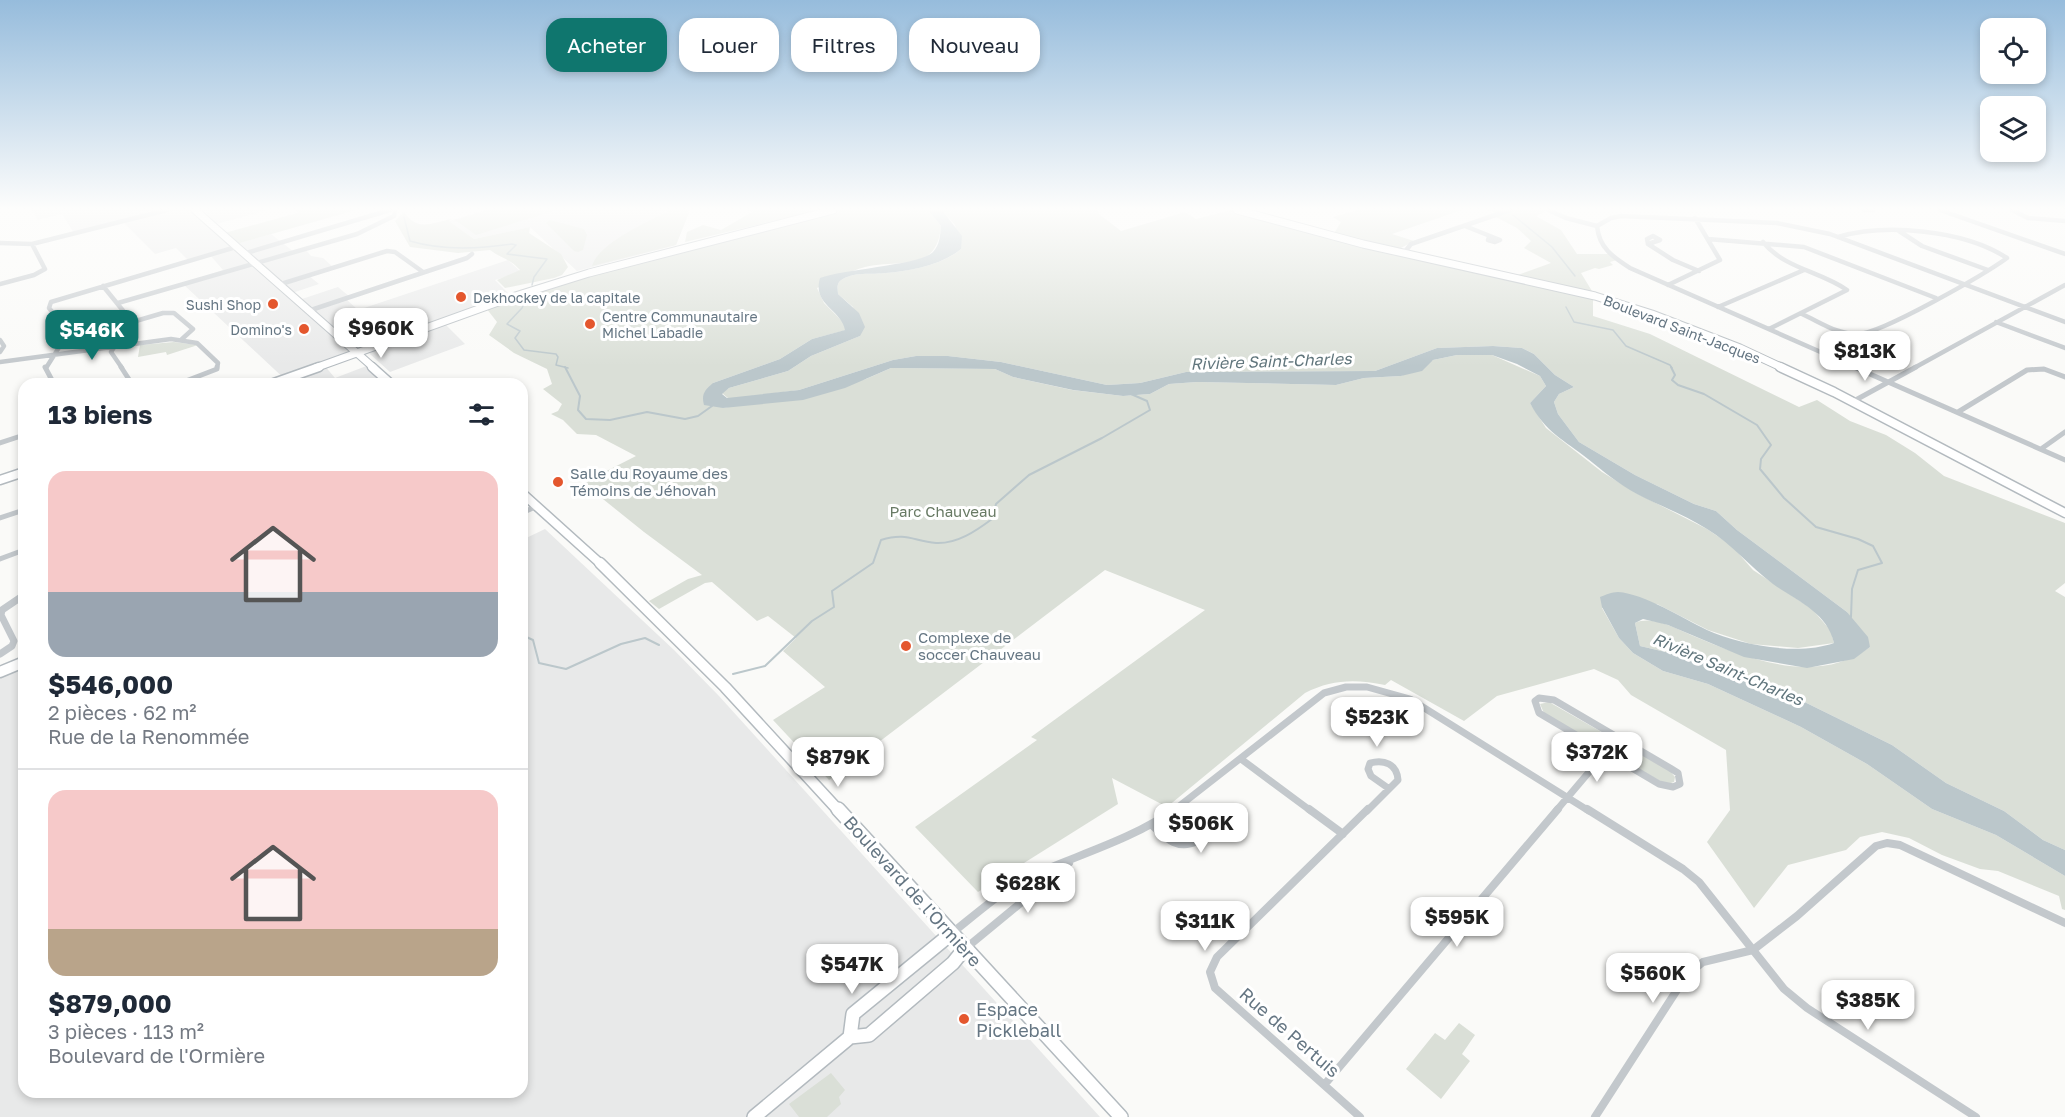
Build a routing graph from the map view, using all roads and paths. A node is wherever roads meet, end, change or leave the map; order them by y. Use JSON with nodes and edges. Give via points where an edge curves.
{"nodes":[{"id":1,"x":41,"y":262,"type":"edge"},
{"id":2,"x":184,"y":262,"type":"edge"},
{"id":3,"x":257,"y":262,"type":"edge"},
{"id":4,"x":351,"y":262,"type":"edge"},
{"id":5,"x":409,"y":262,"type":"edge"},
{"id":6,"x":454,"y":262,"type":"edge"},
{"id":7,"x":636,"y":262,"type":"edge"},
{"id":8,"x":1449,"y":262,"type":"edge"},
{"id":9,"x":1621,"y":262,"type":"edge"},
{"id":10,"x":1678,"y":262,"type":"edge"},
{"id":11,"x":1716,"y":262,"type":"edge"},
{"id":12,"x":1786,"y":262,"type":"edge"},
{"id":13,"x":1843,"y":262,"type":"edge"},
{"id":14,"x":1904,"y":262,"type":"edge"},
{"id":15,"x":1966,"y":262,"type":"edge"},
{"id":16,"x":2004,"y":262,"type":"edge"},
{"id":17,"x":254,"y":263,"type":"junction"},
{"id":18,"x":1804,"y":270,"type":"junction"},
{"id":19,"x":1988,"y":270,"type":"junction"},
{"id":20,"x":1699,"y":271,"type":"junction"},
{"id":21,"x":423,"y":272,"type":"junction"},
{"id":22,"x":0,"y":284,"type":"edge"},
{"id":23,"x":281,"y":284,"type":"junction"},
{"id":24,"x":1668,"y":285,"type":"junction"},
{"id":25,"x":1964,"y":285,"type":"junction"},
{"id":26,"x":2065,"y":285,"type":"edge"},
{"id":27,"x":103,"y":286,"type":"junction"},
{"id":28,"x":1936,"y":298,"type":"junction"},
{"id":29,"x":118,"y":303,"type":"junction"},
{"id":30,"x":1718,"y":307,"type":"junction"},
{"id":31,"x":2023,"y":307,"type":"junction"},
{"id":32,"x":310,"y":310,"type":"junction"},
{"id":33,"x":1802,"y":314,"type":"junction"},
{"id":34,"x":1996,"y":321,"type":"junction"},
{"id":35,"x":2065,"y":322,"type":"edge"},
{"id":36,"x":129,"y":323,"type":"junction"},
{"id":37,"x":1769,"y":330,"type":"junction"},
{"id":38,"x":182,"y":339,"type":"junction"},
{"id":39,"x":0,"y":340,"type":"edge"},
{"id":40,"x":113,"y":346,"type":"junction"},
{"id":41,"x":2065,"y":348,"type":"edge"},
{"id":42,"x":0,"y":352,"type":"edge"},
{"id":43,"x":355,"y":354,"type":"junction"},
{"id":44,"x":53,"y":355,"type":"junction"},
{"id":45,"x":0,"y":362,"type":"edge"},
{"id":46,"x":2065,"y":377,"type":"edge"},
{"id":47,"x":51,"y":378,"type":"edge"},
{"id":48,"x":128,"y":378,"type":"edge"},
{"id":49,"x":196,"y":378,"type":"edge"},
{"id":50,"x":288,"y":378,"type":"edge"},
{"id":51,"x":383,"y":378,"type":"edge"},
{"id":52,"x":1890,"y":382,"type":"junction"},
{"id":53,"x":1852,"y":402,"type":"junction"},
{"id":54,"x":1958,"y":412,"type":"junction"},
{"id":55,"x":2065,"y":432,"type":"edge"},
{"id":56,"x":18,"y":437,"type":"edge"},
{"id":57,"x":0,"y":443,"type":"edge"},
{"id":58,"x":2041,"y":449,"type":"junction"},
{"id":59,"x":2065,"y":460,"type":"edge"},
{"id":60,"x":18,"y":474,"type":"edge"},
{"id":61,"x":0,"y":480,"type":"edge"},
{"id":62,"x":528,"y":498,"type":"edge"},
{"id":63,"x":537,"y":506,"type":"junction"},
{"id":64,"x":528,"y":510,"type":"edge"},
{"id":65,"x":18,"y":512,"type":"edge"},
{"id":66,"x":2065,"y":513,"type":"edge"},
{"id":67,"x":0,"y":518,"type":"edge"},
{"id":68,"x":18,"y":552,"type":"edge"},
{"id":69,"x":0,"y":559,"type":"edge"},
{"id":70,"x":18,"y":599,"type":"edge"},
{"id":71,"x":0,"y":654,"type":"edge"},
{"id":72,"x":18,"y":664,"type":"edge"},
{"id":73,"x":0,"y":672,"type":"edge"},
{"id":74,"x":1605,"y":752,"type":"junction"},
{"id":75,"x":1241,"y":759,"type":"junction"},
{"id":76,"x":1388,"y":788,"type":"dead end"},
{"id":77,"x":1569,"y":797,"type":"junction"},
{"id":78,"x":1173,"y":811,"type":"junction"},
{"id":79,"x":1151,"y":824,"type":"junction"},
{"id":80,"x":1343,"y":834,"type":"junction"},
{"id":81,"x":1072,"y":860,"type":"junction"},
{"id":82,"x":2065,"y":922,"type":"edge"},
{"id":83,"x":952,"y":933,"type":"junction"},
{"id":84,"x":965,"y":948,"type":"junction"},
{"id":85,"x":1753,"y":950,"type":"junction"},
{"id":86,"x":850,"y":1037,"type":"junction"},
{"id":87,"x":1325,"y":1084,"type":"junction"},
{"id":88,"x":754,"y":1117,"type":"edge"},
{"id":89,"x":1121,"y":1117,"type":"edge"},
{"id":90,"x":1360,"y":1117,"type":"edge"},
{"id":91,"x":1595,"y":1117,"type":"edge"},
{"id":92,"x":1976,"y":1117,"type":"edge"}],
"edges":[{"from":1,"to":22,"type":"street","via":[[45,269],[34,275]]},
{"from":2,"to":27,"type":"street"},
{"from":3,"to":17,"type":"street"},
{"from":4,"to":23,"type":"street"},
{"from":5,"to":21,"type":"street"},
{"from":6,"to":21,"type":"street"},
{"from":7,"to":43,"type":"main road","via":[[486,305]]},
{"from":8,"to":53,"type":"main road","name":"Boulevard Saint-Jacques","via":[[1554,285],[1652,314],[1740,348]]},
{"from":9,"to":24,"type":"street"},
{"from":10,"to":20,"type":"street"},
{"from":11,"to":20,"type":"street"},
{"from":12,"to":18,"type":"street"},
{"from":13,"to":28,"type":"street"},
{"from":14,"to":25,"type":"street"},
{"from":15,"to":19,"type":"street"},
{"from":16,"to":19,"type":"street"},
{"from":17,"to":23,"type":"main road"},
{"from":17,"to":29,"type":"street"},
{"from":18,"to":30,"type":"street"},
{"from":18,"to":33,"type":"street","via":[[1847,290]]},
{"from":19,"to":25,"type":"street"},
{"from":20,"to":24,"type":"street"},
{"from":21,"to":32,"type":"street"},
{"from":23,"to":32,"type":"main road"},
{"from":24,"to":30,"type":"street"},
{"from":25,"to":28,"type":"street"},
{"from":25,"to":31,"type":"street"},
{"from":26,"to":31,"type":"street"},
{"from":27,"to":29,"type":"street"},
{"from":27,"to":44,"type":"street","via":[[48,304],[66,329]]},
{"from":28,"to":33,"type":"street","via":[[1863,334],[1838,329]]},
{"from":29,"to":36,"type":"street","via":[[128,314]]},
{"from":30,"to":37,"type":"street"},
{"from":31,"to":34,"type":"street"},
{"from":31,"to":35,"type":"street"},
{"from":32,"to":43,"type":"main road"},
{"from":33,"to":37,"type":"street"},
{"from":34,"to":41,"type":"street"},
{"from":34,"to":52,"type":"street"},
{"from":36,"to":38,"type":"street","via":[[174,313],[193,329]]},
{"from":36,"to":40,"type":"street"},
{"from":37,"to":52,"type":"street"},
{"from":38,"to":40,"type":"street"},
{"from":38,"to":49,"type":"street","via":[[203,346],[219,366]]},
{"from":39,"to":42,"type":"street","via":[[4,346]]},
{"from":40,"to":44,"type":"street"},
{"from":40,"to":48,"type":"street","via":[[114,359]]},
{"from":43,"to":50,"type":"main road"},
{"from":43,"to":51,"type":"main road"},
{"from":44,"to":45,"type":"street"},
{"from":44,"to":47,"type":"street","via":[[45,368]]},
{"from":46,"to":54,"type":"street","via":[[2032,368]]},
{"from":52,"to":53,"type":"street"},
{"from":52,"to":54,"type":"street"},
{"from":53,"to":66,"type":"main road","name":"Boulevard Saint-Jacques"},
{"from":54,"to":58,"type":"street"},
{"from":55,"to":58,"type":"street"},
{"from":56,"to":57,"type":"street"},
{"from":58,"to":59,"type":"street"},
{"from":60,"to":61,"type":"main road"},
{"from":62,"to":63,"type":"main road","name":"Boulevard de l'Ormière"},
{"from":63,"to":64,"type":"street"},
{"from":63,"to":83,"type":"main road","name":"Boulevard de l'Ormière","via":[[725,687]]},
{"from":65,"to":67,"type":"street"},
{"from":68,"to":69,"type":"street"},
{"from":70,"to":71,"type":"street","via":[[2,610],[14,638],[12,646]]},
{"from":72,"to":73,"type":"main road"},
{"from":74,"to":74,"type":"street","via":[[1659,784],[1680,784],[1678,773],[1554,700],[1535,701],[1539,713]]},
{"from":74,"to":77,"type":"street"},
{"from":75,"to":77,"type":"street","via":[[1324,693],[1362,685],[1410,699]]},
{"from":75,"to":78,"type":"street"},
{"from":75,"to":80,"type":"street"},
{"from":76,"to":80,"type":"street","name":"Rue de Pertuis"},
{"from":77,"to":85,"type":"street","via":[[1699,882]]},
{"from":77,"to":87,"type":"street"},
{"from":78,"to":79,"type":"street"},
{"from":78,"to":79,"type":"street","via":[[1195,828],[1197,841],[1191,845],[1171,843]]},
{"from":79,"to":81,"type":"street"},
{"from":80,"to":87,"type":"street","name":"Rue de Pertuis","via":[[1217,957],[1209,973],[1215,988]]},
{"from":81,"to":83,"type":"street","via":[[1011,888]]},
{"from":81,"to":84,"type":"street"},
{"from":82,"to":85,"type":"street","via":[[1916,851],[1887,843],[1876,846]]},
{"from":83,"to":84,"type":"main road","name":"Boulevard de l'Ormière"},
{"from":83,"to":86,"type":"main road","via":[[853,1014]]},
{"from":84,"to":86,"type":"main road","via":[[953,963],[868,1035]]},
{"from":84,"to":89,"type":"main road","name":"Boulevard de l'Ormière"},
{"from":85,"to":91,"type":"street","via":[[1703,962],[1686,976]]},
{"from":85,"to":92,"type":"street","via":[[1784,989],[1807,1008]]},
{"from":86,"to":88,"type":"main road"},
{"from":87,"to":90,"type":"street","name":"Rue de Pertuis"}]}
